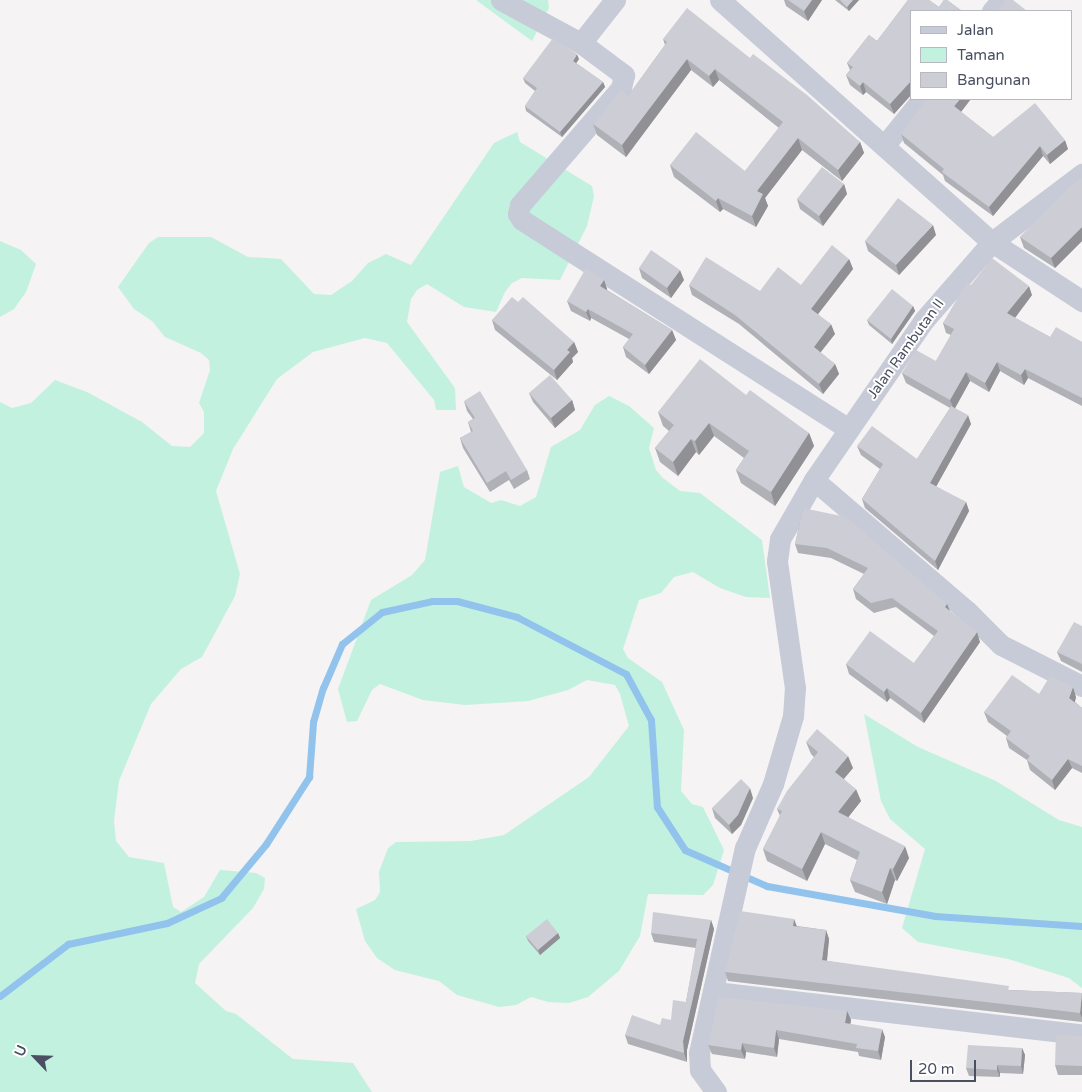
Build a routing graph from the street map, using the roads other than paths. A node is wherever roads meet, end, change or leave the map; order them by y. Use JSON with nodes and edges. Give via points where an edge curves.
{"nodes":[{"id":1,"x":501,"y":0,"type":"edge"},
{"id":2,"x":615,"y":0,"type":"edge"},
{"id":3,"x":720,"y":0,"type":"edge"},
{"id":4,"x":1002,"y":0,"type":"edge"},
{"id":5,"x":993,"y":10,"type":"edge"},
{"id":6,"x":581,"y":43,"type":"junction"},
{"id":7,"x":921,"y":100,"type":"edge"},
{"id":8,"x":884,"y":146,"type":"junction"},
{"id":9,"x":1082,"y":174,"type":"edge"},
{"id":10,"x":992,"y":242,"type":"junction"},
{"id":11,"x":1082,"y":301,"type":"edge"},
{"id":12,"x":849,"y":429,"type":"junction"},
{"id":13,"x":814,"y":480,"type":"junction"},
{"id":14,"x":1082,"y":686,"type":"edge"},
{"id":15,"x":715,"y":992,"type":"junction"},
{"id":16,"x":1080,"y":1034,"type":"edge"},
{"id":17,"x":716,"y":1092,"type":"edge"}],
"edges":[{"from":1,"to":6,"type":"street"},
{"from":2,"to":6,"type":"street"},
{"from":3,"to":8,"type":"street"},
{"from":4,"to":5,"type":"street"},
{"from":6,"to":12,"type":"street","via":[[624,75],[623,82],[520,205],[518,214],[522,220]]},
{"from":7,"to":8,"type":"street"},
{"from":8,"to":10,"type":"street"},
{"from":9,"to":10,"type":"street","name":"Jalan Rambutan II"},
{"from":10,"to":11,"type":"street"},
{"from":10,"to":12,"type":"street","name":"Jalan Rambutan II","via":[[924,320]]},
{"from":12,"to":13,"type":"street","name":"Jalan Rambutan II"},
{"from":13,"to":14,"type":"street","via":[[1001,644]]},
{"from":13,"to":15,"type":"street","name":"Jalan Rambutan II","via":[[780,539],[777,561],[794,688],[794,716],[773,784],[745,848]]},
{"from":15,"to":16,"type":"street"},
{"from":15,"to":17,"type":"street","name":"Jalan Rambutan II","via":[[699,1053],[700,1070]]}]}
